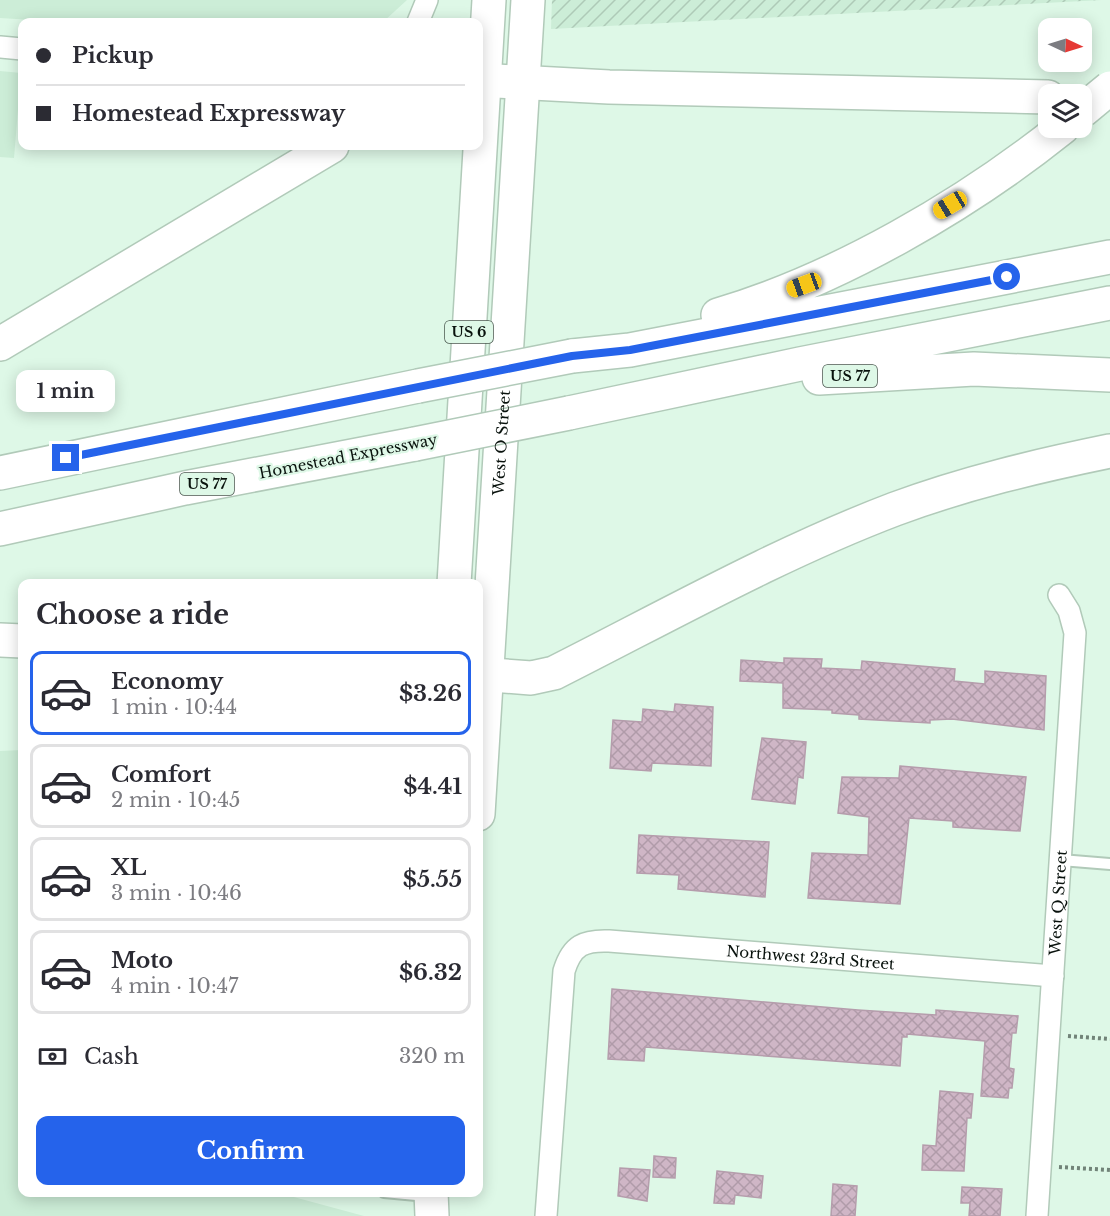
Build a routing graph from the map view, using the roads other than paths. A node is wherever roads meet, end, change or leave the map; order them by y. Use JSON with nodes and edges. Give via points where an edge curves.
{"nodes":[{"id":1,"x":427,"y":0,"type":"edge"},
{"id":2,"x":489,"y":0,"type":"edge"},
{"id":3,"x":528,"y":0,"type":"edge"},
{"id":4,"x":420,"y":18,"type":"edge"},
{"id":5,"x":0,"y":47,"type":"edge"},
{"id":6,"x":18,"y":49,"type":"edge"},
{"id":7,"x":483,"y":60,"type":"edge"},
{"id":8,"x":483,"y":80,"type":"edge"},
{"id":9,"x":522,"y":82,"type":"junction"},
{"id":10,"x":1110,"y":88,"type":"edge"},
{"id":11,"x":1038,"y":97,"type":"edge"},
{"id":12,"x":1092,"y":97,"type":"edge"},
{"id":13,"x":1110,"y":98,"type":"edge"},
{"id":14,"x":1092,"y":103,"type":"edge"},
{"id":15,"x":1049,"y":138,"type":"edge"},
{"id":16,"x":325,"y":150,"type":"edge"},
{"id":17,"x":477,"y":150,"type":"edge"},
{"id":18,"x":1110,"y":257,"type":"edge"},
{"id":19,"x":1110,"y":303,"type":"edge"},
{"id":20,"x":0,"y":344,"type":"edge"},
{"id":21,"x":572,"y":356,"type":"junction"},
{"id":22,"x":1110,"y":375,"type":"edge"},
{"id":23,"x":580,"y":411,"type":"junction"},
{"id":24,"x":1110,"y":451,"type":"edge"},
{"id":25,"x":0,"y":473,"type":"edge"},
{"id":26,"x":0,"y":529,"type":"edge"},
{"id":27,"x":454,"y":579,"type":"edge"},
{"id":28,"x":1059,"y":595,"type":"dead end"},
{"id":29,"x":0,"y":640,"type":"edge"},
{"id":30,"x":18,"y":641,"type":"edge"},
{"id":31,"x":483,"y":675,"type":"edge"},
{"id":32,"x":1061,"y":860,"type":"junction"},
{"id":33,"x":1110,"y":864,"type":"edge"},
{"id":34,"x":1053,"y":976,"type":"junction"},
{"id":35,"x":546,"y":1216,"type":"edge"},
{"id":36,"x":1037,"y":1216,"type":"edge"}],
"edges":[{"from":1,"to":4,"type":"street"},
{"from":2,"to":7,"type":"main road","number":"US 6"},
{"from":3,"to":9,"type":"main road","name":"West O Street","number":"US 6"},
{"from":5,"to":6,"type":"street"},
{"from":8,"to":9,"type":"main road"},
{"from":9,"to":11,"type":"main road"},
{"from":9,"to":31,"type":"main road","name":"West O Street","number":"US 6"},
{"from":10,"to":14,"type":"main road","bridge":true},
{"from":12,"to":13,"type":"main road"},
{"from":15,"to":21,"type":"main road","via":[[991,181],[804,285],[724,314]]},
{"from":16,"to":20,"type":"main road"},
{"from":17,"to":27,"type":"main road","number":"US 6"},
{"from":18,"to":21,"type":"main road","via":[[630,350]]},
{"from":19,"to":23,"type":"main road"},
{"from":21,"to":25,"type":"main road","bridge":true},
{"from":22,"to":23,"type":"main road","number":"US 77","via":[[1019,369],[887,373],[802,380]]},
{"from":23,"to":26,"type":"main road","name":"Homestead Expressway","number":"US 77","bridge":true,"via":[[185,488]]},
{"from":24,"to":31,"type":"main road","via":[[965,485],[894,509],[819,541],[554,672],[531,678]]},
{"from":28,"to":32,"type":"street","name":"West Q Street","via":[[1070,611],[1075,633]]},
{"from":29,"to":30,"type":"main road"},
{"from":32,"to":33,"type":"lane"},
{"from":32,"to":34,"type":"street","name":"West Q Street"},
{"from":34,"to":35,"type":"street","name":"Northwest 23rd Street","via":[[587,941],[573,950],[564,971]]},
{"from":34,"to":36,"type":"street","name":"West Q Street"}]}
